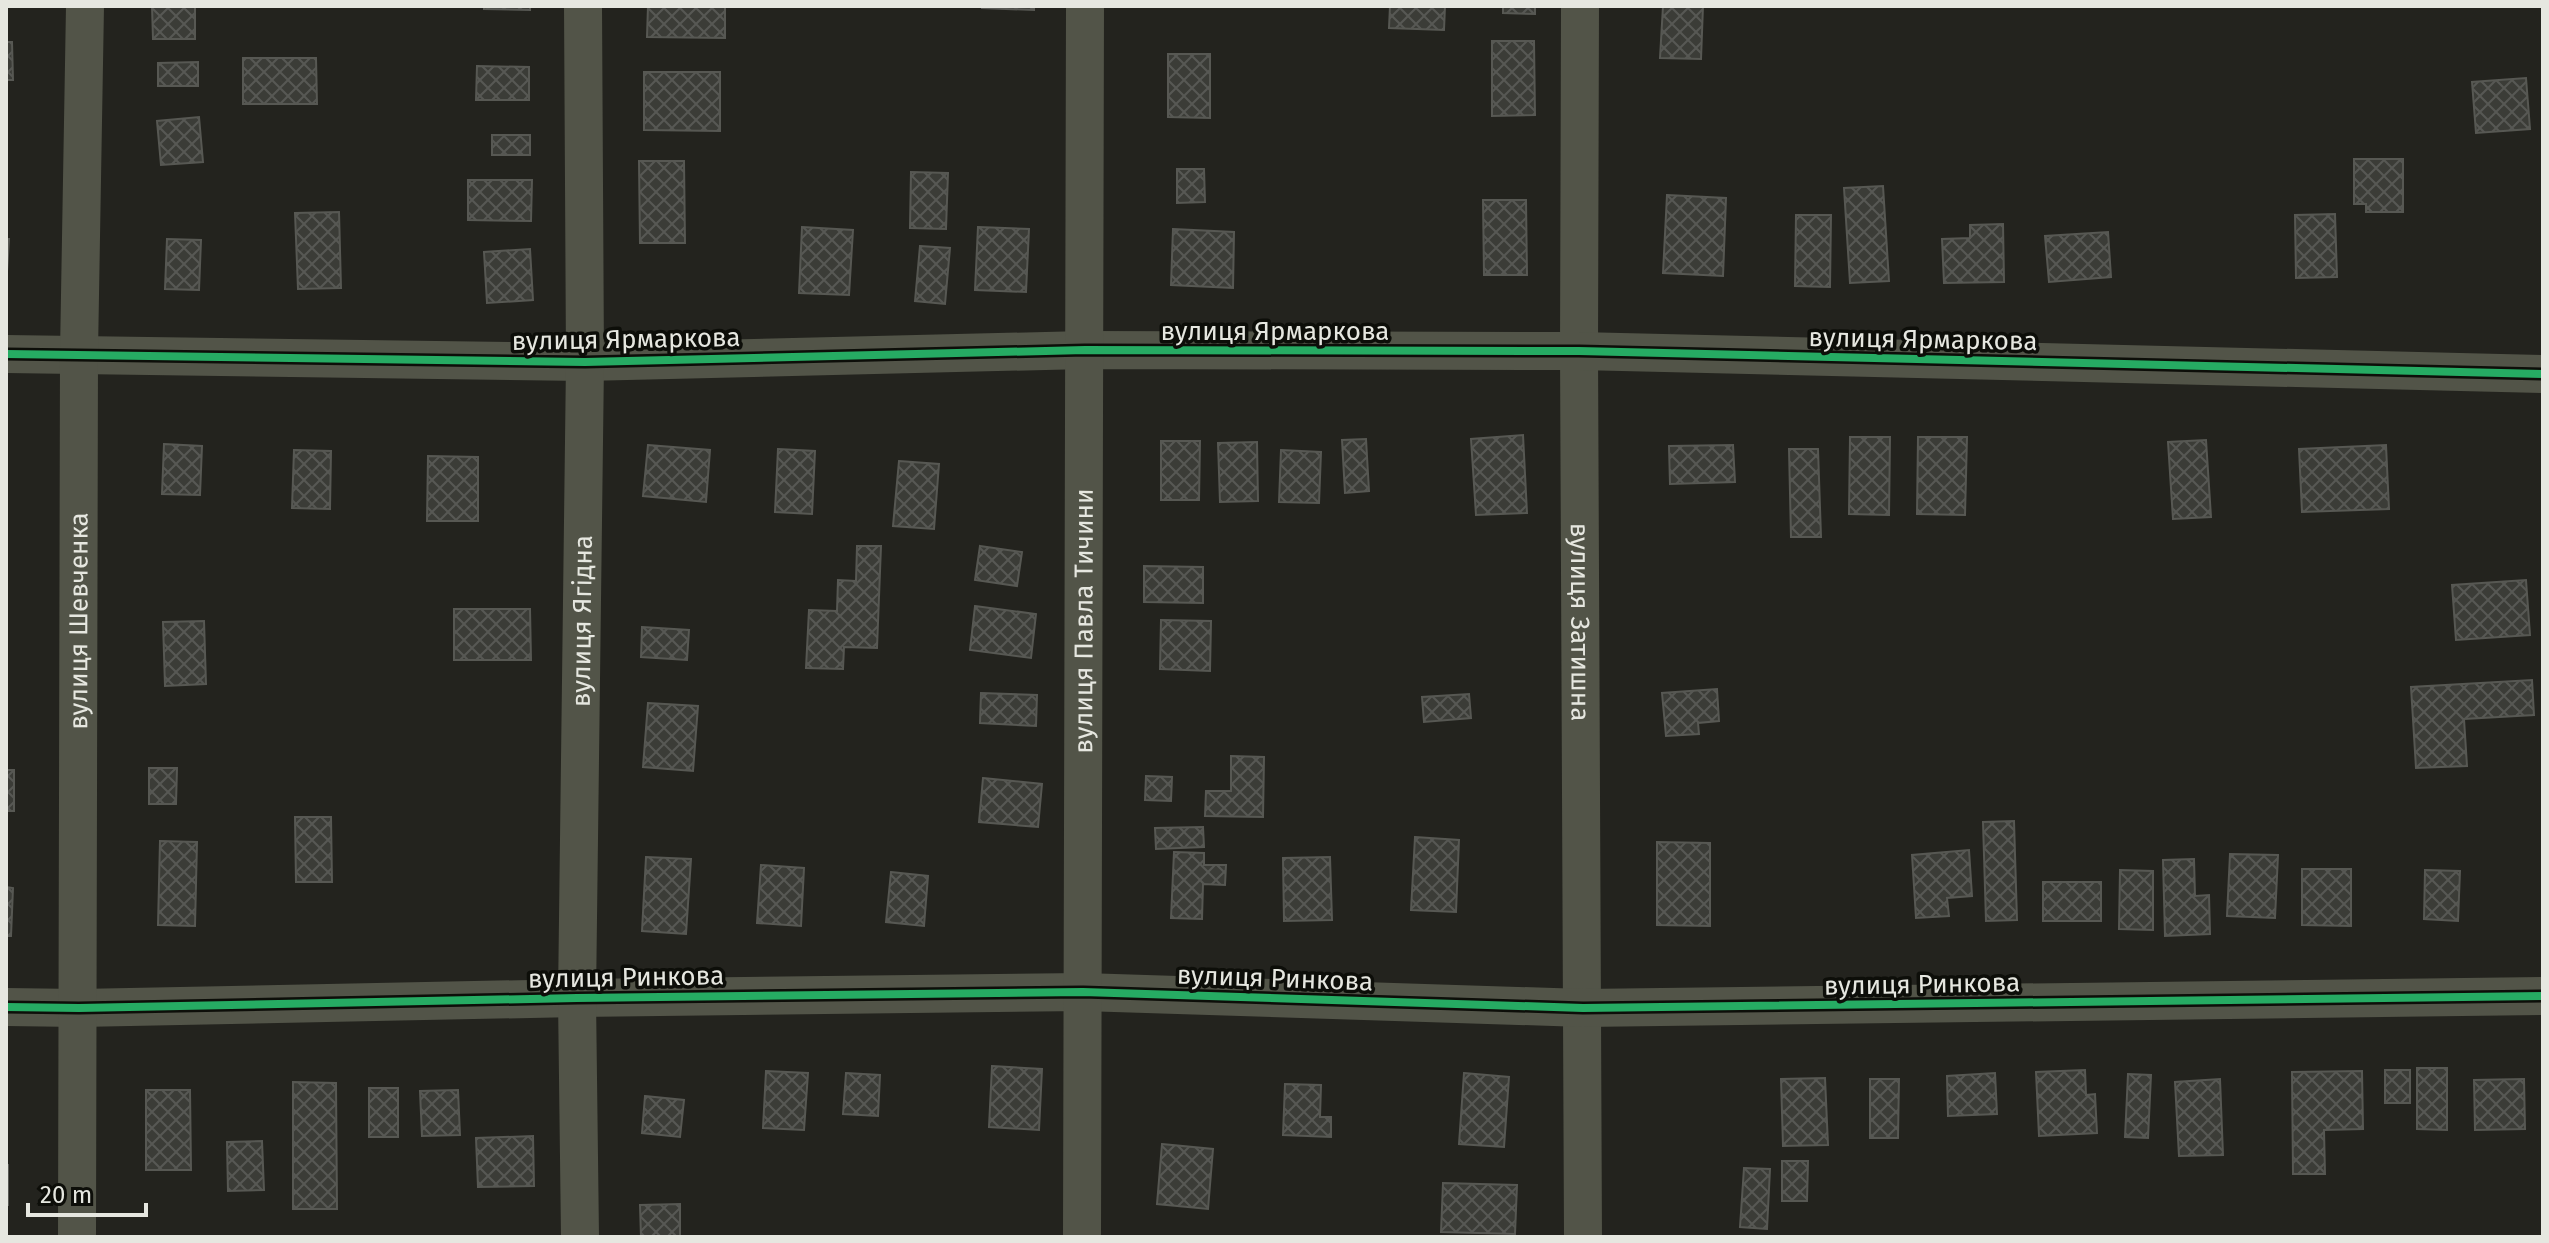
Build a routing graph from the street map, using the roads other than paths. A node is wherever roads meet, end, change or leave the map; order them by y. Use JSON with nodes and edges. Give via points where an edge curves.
{"nodes":[{"id":1,"x":85,"y":6,"type":"edge"},
{"id":2,"x":583,"y":6,"type":"edge"},
{"id":3,"x":1085,"y":6,"type":"edge"},
{"id":4,"x":1580,"y":6,"type":"edge"},
{"id":5,"x":1085,"y":350,"type":"junction"},
{"id":6,"x":1579,"y":351,"type":"junction"},
{"id":7,"x":79,"y":353,"type":"junction"},
{"id":8,"x":6,"y":354,"type":"edge"},
{"id":9,"x":585,"y":362,"type":"junction"},
{"id":10,"x":2543,"y":374,"type":"edge"},
{"id":11,"x":1083,"y":992,"type":"junction"},
{"id":12,"x":2543,"y":996,"type":"edge"},
{"id":13,"x":577,"y":998,"type":"junction"},
{"id":14,"x":6,"y":1007,"type":"edge"},
{"id":15,"x":79,"y":1008,"type":"junction"},
{"id":16,"x":1583,"y":1008,"type":"junction"},
{"id":17,"x":77,"y":1237,"type":"edge"},
{"id":18,"x":580,"y":1237,"type":"edge"},
{"id":19,"x":1082,"y":1237,"type":"edge"},
{"id":20,"x":1583,"y":1237,"type":"edge"}],
"edges":[{"from":1,"to":7,"type":"street","name":"вулиця Шевченка"},
{"from":2,"to":9,"type":"street","name":"вулиця Ягідна"},
{"from":3,"to":5,"type":"street","name":"вулиця Павла Тичини"},
{"from":4,"to":6,"type":"street","name":"вулиця Затишна"},
{"from":5,"to":6,"type":"street","name":"вулиця Ярмаркова"},
{"from":5,"to":9,"type":"street","name":"вулиця Ярмаркова"},
{"from":5,"to":11,"type":"street","name":"вулиця Павла Тичини"},
{"from":6,"to":10,"type":"street","name":"вулиця Ярмаркова"},
{"from":6,"to":16,"type":"street","name":"вулиця Затишна"},
{"from":7,"to":8,"type":"street","name":"вулиця Ярмаркова"},
{"from":7,"to":9,"type":"street","name":"вулиця Ярмаркова"},
{"from":7,"to":15,"type":"street","name":"вулиця Шевченка"},
{"from":9,"to":13,"type":"street","name":"вулиця Ягідна"},
{"from":11,"to":13,"type":"street","name":"вулиця Ринкова"},
{"from":11,"to":16,"type":"street","name":"вулиця Ринкова"},
{"from":11,"to":19,"type":"street","name":"вулиця Павла Тичини"},
{"from":12,"to":16,"type":"street","name":"вулиця Ринкова"},
{"from":13,"to":15,"type":"street","name":"вулиця Ринкова"},
{"from":13,"to":18,"type":"street","name":"вулиця Ягідна"},
{"from":14,"to":15,"type":"street","name":"вулиця Ринкова"},
{"from":15,"to":17,"type":"street","name":"вулиця Шевченка"},
{"from":16,"to":20,"type":"street","name":"вулиця Затишна"}]}
